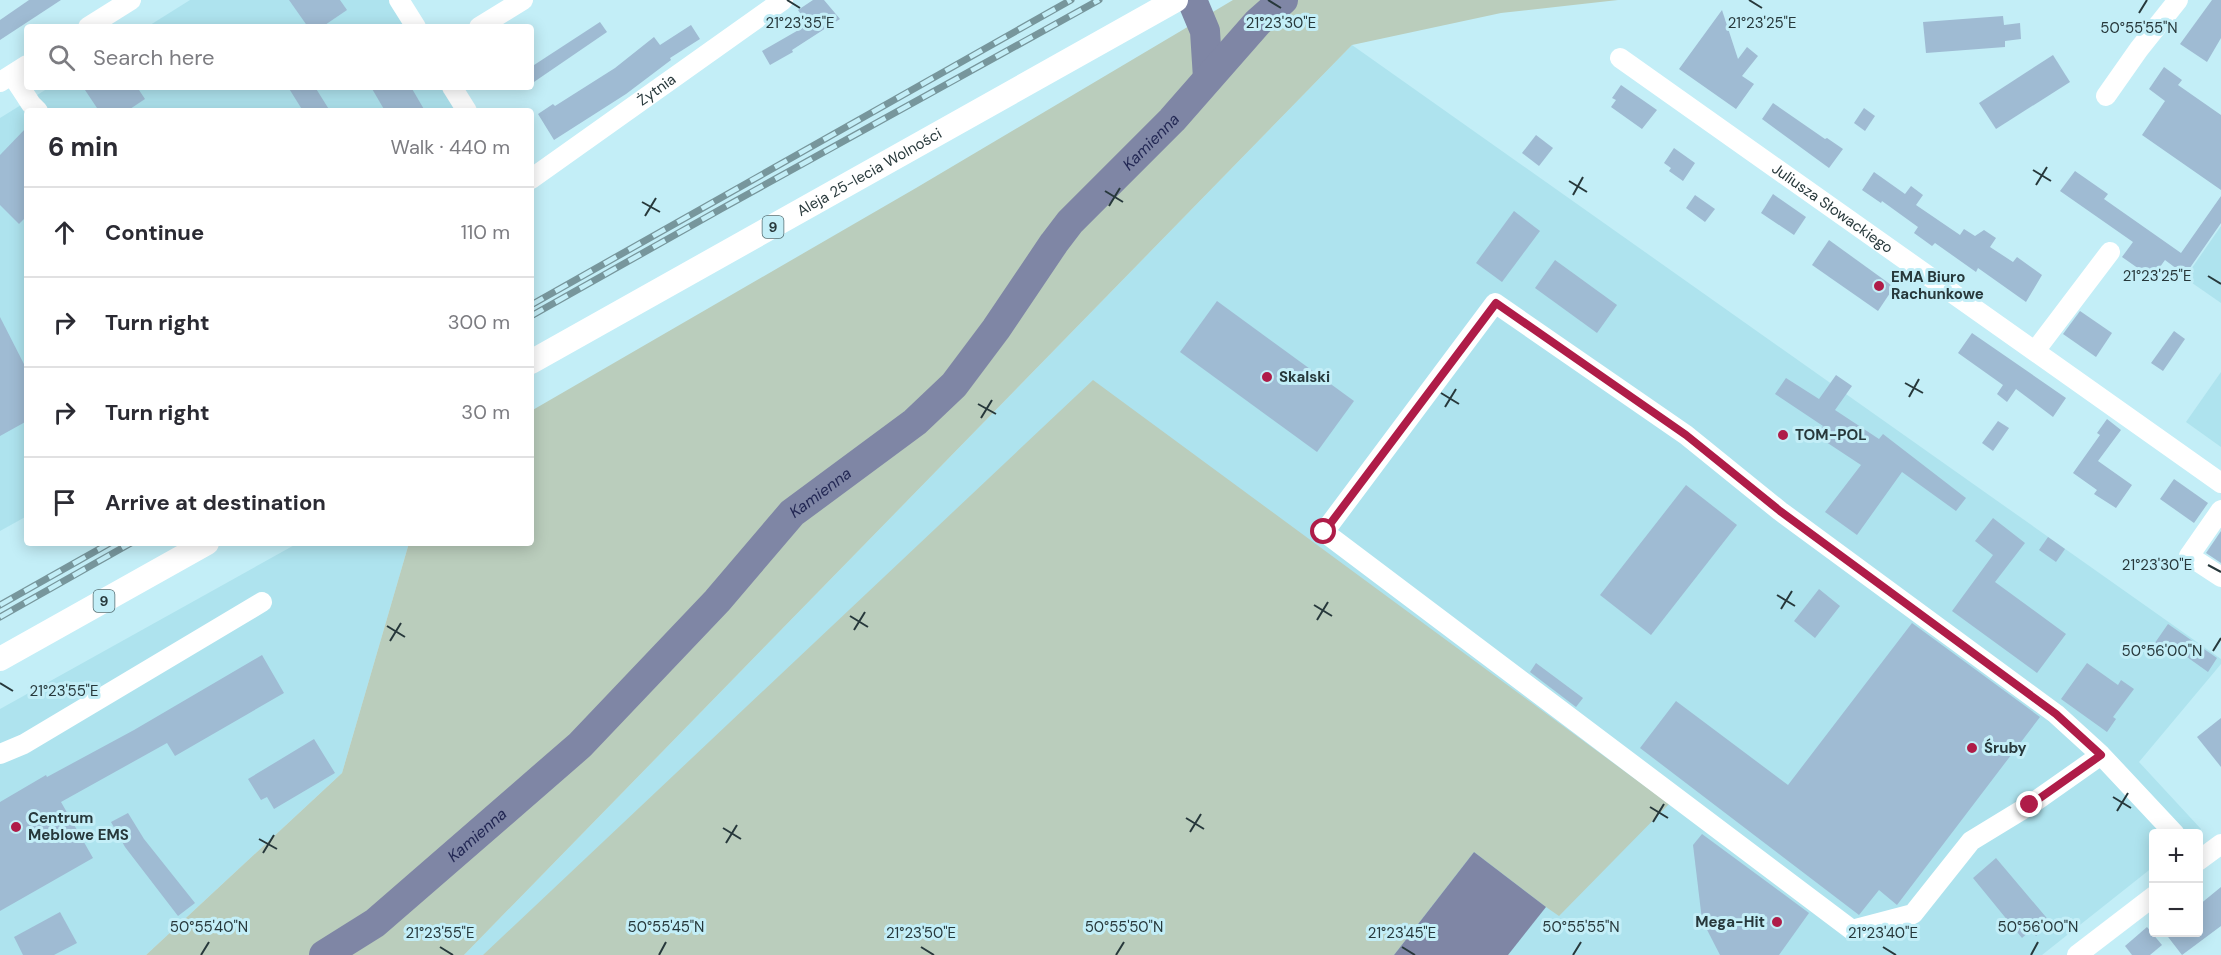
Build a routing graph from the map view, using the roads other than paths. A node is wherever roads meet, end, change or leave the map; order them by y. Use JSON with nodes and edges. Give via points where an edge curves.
{"nodes":[{"id":1,"x":131,"y":0,"type":"edge"},
{"id":2,"x":399,"y":0,"type":"edge"},
{"id":3,"x":523,"y":0,"type":"edge"},
{"id":4,"x":783,"y":0,"type":"edge"},
{"id":5,"x":1176,"y":0,"type":"edge"},
{"id":6,"x":2178,"y":0,"type":"edge"},
{"id":7,"x":103,"y":8,"type":"edge"},
{"id":8,"x":90,"y":24,"type":"edge"},
{"id":9,"x":414,"y":24,"type":"edge"},
{"id":10,"x":484,"y":24,"type":"edge"},
{"id":11,"x":1620,"y":58,"type":"dead end"},
{"id":12,"x":13,"y":74,"type":"edge"},
{"id":13,"x":454,"y":90,"type":"edge"},
{"id":14,"x":2106,"y":96,"type":"dead end"},
{"id":15,"x":35,"y":108,"type":"edge"},
{"id":16,"x":465,"y":108,"type":"edge"},
{"id":17,"x":534,"y":177,"type":"edge"},
{"id":18,"x":2110,"y":252,"type":"dead end"},
{"id":19,"x":2035,"y":351,"type":"junction"},
{"id":20,"x":534,"y":360,"type":"edge"},
{"id":21,"x":2221,"y":483,"type":"edge"},
{"id":22,"x":2221,"y":510,"type":"edge"},
{"id":23,"x":202,"y":546,"type":"edge"},
{"id":24,"x":2221,"y":577,"type":"edge"},
{"id":25,"x":262,"y":602,"type":"dead end"},
{"id":26,"x":0,"y":658,"type":"edge"},
{"id":27,"x":0,"y":754,"type":"edge"},
{"id":28,"x":2101,"y":755,"type":"junction"},
{"id":29,"x":2170,"y":829,"type":"edge"},
{"id":30,"x":2221,"y":844,"type":"edge"},
{"id":31,"x":2203,"y":857,"type":"edge"},
{"id":32,"x":2149,"y":900,"type":"edge"},
{"id":33,"x":2081,"y":954,"type":"edge"}],
"edges":[{"from":1,"to":7,"type":"street"},
{"from":2,"to":9,"type":"street"},
{"from":3,"to":10,"type":"street"},
{"from":4,"to":17,"type":"street","name":"Żytnia"},
{"from":5,"to":20,"type":"main road","name":"Aleja 25-lecia Wolności","number":"9"},
{"from":6,"to":14,"type":"street"},
{"from":7,"to":8,"type":"street"},
{"from":11,"to":19,"type":"street","name":"Juliusza Słowackiego"},
{"from":12,"to":15,"type":"street"},
{"from":13,"to":16,"type":"street"},
{"from":18,"to":19,"type":"street"},
{"from":19,"to":21,"type":"street","name":"Juliusza Słowackiego"},
{"from":22,"to":24,"type":"street","via":[[2189,556]]},
{"from":23,"to":26,"type":"main road","number":"9"},
{"from":25,"to":27,"type":"street","via":[[24,744]]},
{"from":28,"to":28,"type":"street","via":[[2056,714],[1780,511],[1686,435],[1496,303],[1324,532],[1852,930],[1913,914],[1971,841]]},
{"from":28,"to":29,"type":"street"},
{"from":30,"to":31,"type":"street"},
{"from":32,"to":33,"type":"street"}]}
